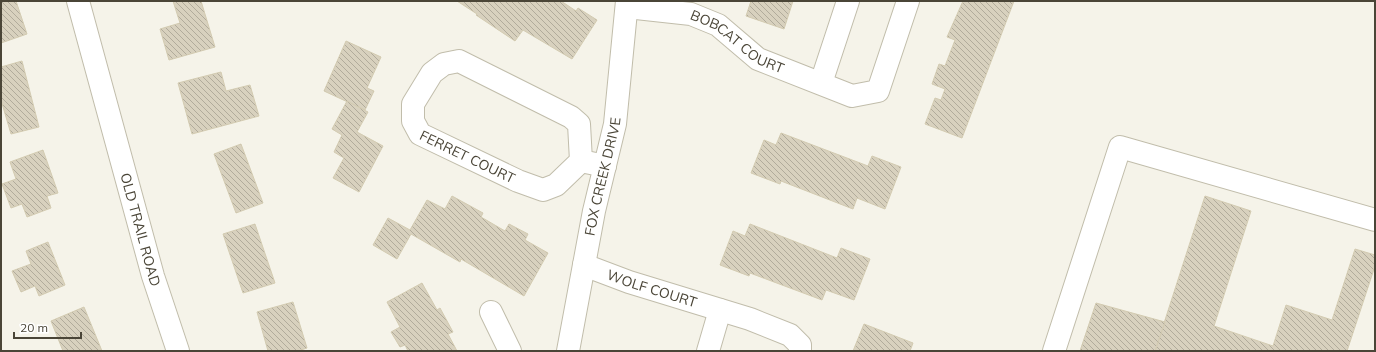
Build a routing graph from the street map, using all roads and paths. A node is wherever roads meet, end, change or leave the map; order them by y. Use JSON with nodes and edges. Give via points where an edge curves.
{"nodes":[{"id":1,"x":78,"y":1,"type":"edge"},
{"id":2,"x":848,"y":1,"type":"edge"},
{"id":3,"x":908,"y":1,"type":"edge"},
{"id":4,"x":627,"y":4,"type":"edge"},
{"id":5,"x":821,"y":83,"type":"junction"},
{"id":6,"x":581,"y":161,"type":"junction"},
{"id":7,"x":605,"y":166,"type":"junction"},
{"id":8,"x":1375,"y":220,"type":"edge"},
{"id":9,"x":584,"y":265,"type":"junction"},
{"id":10,"x":720,"y":310,"type":"junction"},
{"id":11,"x":491,"y":312,"type":"dead end"},
{"id":12,"x":178,"y":351,"type":"edge"},
{"id":13,"x":510,"y":351,"type":"edge"},
{"id":14,"x":568,"y":351,"type":"edge"},
{"id":15,"x":708,"y":351,"type":"edge"},
{"id":16,"x":800,"y":351,"type":"edge"},
{"id":17,"x":1054,"y":351,"type":"edge"}],
"edges":[{"from":1,"to":12,"type":"street","name":"OLD TRAIL ROAD","via":[[153,276]]},
{"from":2,"to":5,"type":"street"},
{"from":3,"to":5,"type":"street","name":"BOBCAT COURT","via":[[878,91],[852,96]]},
{"from":4,"to":5,"type":"street","name":"BOBCAT COURT","via":[[691,14],[718,25],[758,58]]},
{"from":4,"to":7,"type":"street","name":"FOX CREEK DRIVE","via":[[615,124]]},
{"from":6,"to":6,"type":"street","name":"FERRET COURT","via":[[556,185],[543,190],[518,181],[420,134],[413,121],[413,104],[432,73],[444,64],[459,61],[571,117],[579,124]]},
{"from":6,"to":7,"type":"street"},
{"from":7,"to":9,"type":"street","name":"FOX CREEK DRIVE"},
{"from":8,"to":17,"type":"street","via":[[1120,148]]},
{"from":9,"to":10,"type":"street","name":"WOLF COURT","via":[[629,282]]},
{"from":9,"to":14,"type":"street","name":"FOX CREEK DRIVE"},
{"from":10,"to":15,"type":"street"},
{"from":10,"to":16,"type":"street","name":"WOLF COURT","via":[[790,335],[800,345]]},
{"from":11,"to":13,"type":"street"}]}
